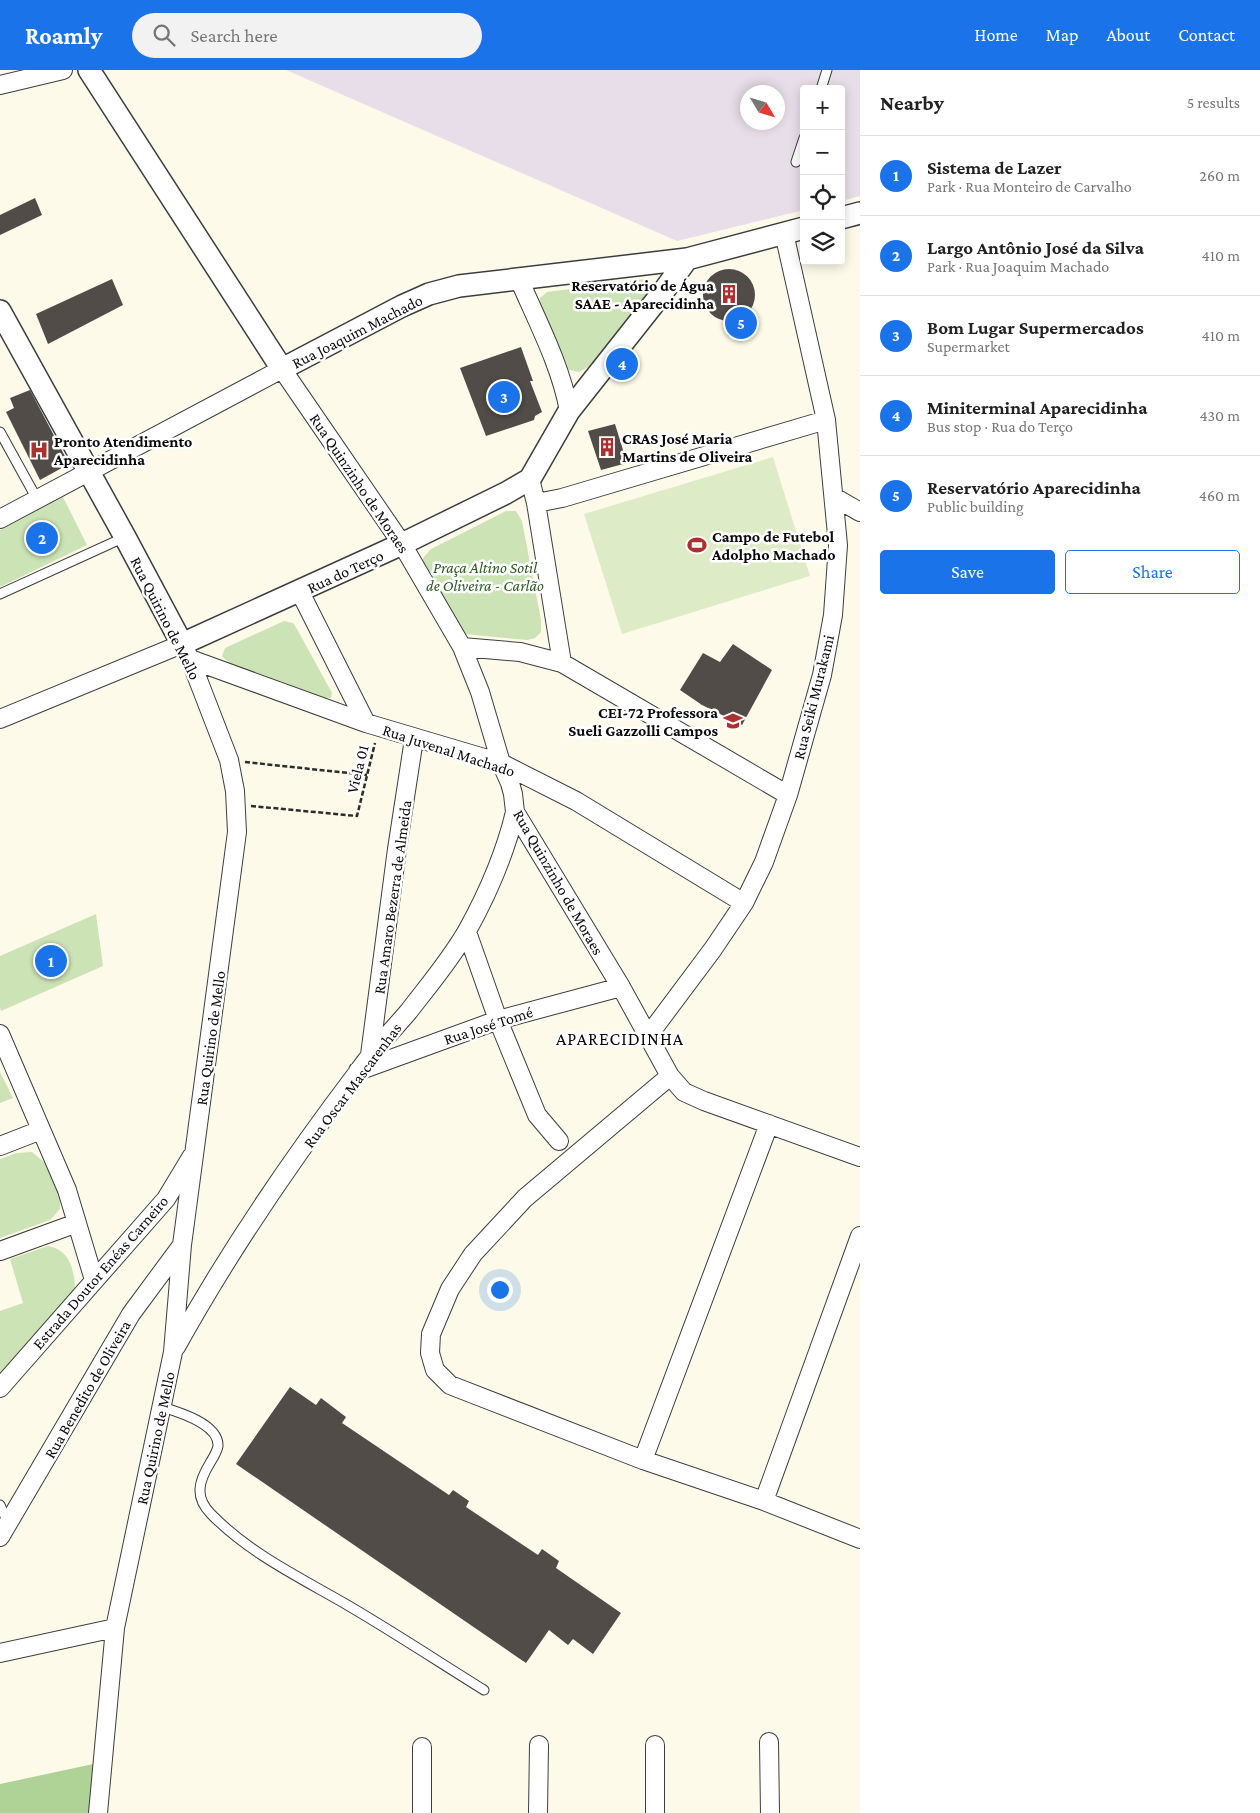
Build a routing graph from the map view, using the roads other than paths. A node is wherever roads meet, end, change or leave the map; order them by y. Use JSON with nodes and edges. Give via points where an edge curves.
{"nodes":[{"id":1,"x":63,"y":70,"type":"edge"},
{"id":2,"x":89,"y":70,"type":"edge"},
{"id":3,"x":827,"y":70,"type":"edge"},
{"id":4,"x":0,"y":85,"type":"edge"},
{"id":5,"x":822,"y":85,"type":"edge"},
{"id":6,"x":800,"y":150,"type":"edge"},
{"id":7,"x":796,"y":162,"type":"dead end"},
{"id":8,"x":860,"y":213,"type":"edge"},
{"id":9,"x":845,"y":217,"type":"edge"},
{"id":10,"x":794,"y":230,"type":"edge"},
{"id":11,"x":687,"y":259,"type":"junction"},
{"id":12,"x":639,"y":265,"type":"junction"},
{"id":13,"x":519,"y":279,"type":"junction"},
{"id":14,"x":663,"y":292,"type":"junction"},
{"id":15,"x":0,"y":311,"type":"edge"},
{"id":16,"x":282,"y":369,"type":"junction"},
{"id":17,"x":569,"y":411,"type":"junction"},
{"id":18,"x":826,"y":420,"type":"junction"},
{"id":19,"x":0,"y":432,"type":"edge"},
{"id":20,"x":89,"y":472,"type":"junction"},
{"id":21,"x":530,"y":479,"type":"junction"},
{"id":22,"x":834,"y":497,"type":"junction"},
{"id":23,"x":37,"y":499,"type":"junction"},
{"id":24,"x":536,"y":503,"type":"junction"},
{"id":25,"x":860,"y":512,"type":"edge"},
{"id":26,"x":0,"y":519,"type":"edge"},
{"id":27,"x":125,"y":537,"type":"junction"},
{"id":28,"x":402,"y":544,"type":"junction"},
{"id":29,"x":300,"y":592,"type":"junction"},
{"id":30,"x":0,"y":594,"type":"edge"},
{"id":31,"x":462,"y":647,"type":"junction"},
{"id":32,"x":186,"y":652,"type":"junction"},
{"id":33,"x":562,"y":663,"type":"junction"},
{"id":34,"x":0,"y":718,"type":"edge"},
{"id":35,"x":373,"y":725,"type":"junction"},
{"id":36,"x":414,"y":738,"type":"junction"},
{"id":37,"x":500,"y":763,"type":"junction"},
{"id":38,"x":788,"y":795,"type":"junction"},
{"id":39,"x":515,"y":812,"type":"junction"},
{"id":40,"x":744,"y":904,"type":"junction"},
{"id":41,"x":467,"y":932,"type":"junction"},
{"id":42,"x":621,"y":987,"type":"junction"},
{"id":43,"x":498,"y":1020,"type":"junction"},
{"id":44,"x":0,"y":1034,"type":"edge"},
{"id":45,"x":648,"y":1036,"type":"junction"},
{"id":46,"x":370,"y":1055,"type":"junction"},
{"id":47,"x":358,"y":1071,"type":"junction"},
{"id":48,"x":670,"y":1076,"type":"junction"},
{"id":49,"x":769,"y":1124,"type":"junction"},
{"id":50,"x":41,"y":1130,"type":"junction"},
{"id":51,"x":559,"y":1141,"type":"dead end"},
{"id":52,"x":0,"y":1146,"type":"edge"},
{"id":53,"x":195,"y":1152,"type":"junction"},
{"id":54,"x":860,"y":1157,"type":"edge"},
{"id":55,"x":77,"y":1223,"type":"junction"},
{"id":56,"x":860,"y":1236,"type":"edge"},
{"id":57,"x":182,"y":1245,"type":"junction"},
{"id":58,"x":0,"y":1251,"type":"edge"},
{"id":59,"x":94,"y":1280,"type":"junction"},
{"id":60,"x":173,"y":1352,"type":"junction"},
{"id":61,"x":0,"y":1388,"type":"edge"},
{"id":62,"x":162,"y":1407,"type":"junction"},
{"id":63,"x":643,"y":1460,"type":"junction"},
{"id":64,"x":764,"y":1501,"type":"junction"},
{"id":65,"x":0,"y":1505,"type":"edge"},
{"id":66,"x":4,"y":1530,"type":"edge"},
{"id":67,"x":860,"y":1539,"type":"edge"},
{"id":68,"x":115,"y":1628,"type":"junction"},
{"id":69,"x":0,"y":1653,"type":"edge"},
{"id":70,"x":484,"y":1690,"type":"dead end"},
{"id":71,"x":769,"y":1742,"type":"dead end"},
{"id":72,"x":539,"y":1745,"type":"dead end"},
{"id":73,"x":655,"y":1745,"type":"dead end"},
{"id":74,"x":422,"y":1747,"type":"dead end"},
{"id":75,"x":98,"y":1813,"type":"edge"},
{"id":76,"x":422,"y":1813,"type":"edge"},
{"id":77,"x":538,"y":1813,"type":"edge"},
{"id":78,"x":655,"y":1813,"type":"edge"},
{"id":79,"x":770,"y":1813,"type":"edge"}],
"edges":[{"from":1,"to":4,"type":"street"},
{"from":2,"to":16,"type":"street","name":"Rua Quinzinho de Moraes"},
{"from":3,"to":5,"type":"lane"},
{"from":6,"to":7,"type":"lane"},
{"from":8,"to":9,"type":"street"},
{"from":10,"to":11,"type":"street","name":"Rua Joaquim Machado"},
{"from":10,"to":18,"type":"street","name":"Rua Seiki Murakami"},
{"from":11,"to":12,"type":"street","name":"Rua Joaquim Machado"},
{"from":11,"to":14,"type":"street","name":"Rua do Terço"},
{"from":12,"to":13,"type":"street","name":"Rua Joaquim Machado"},
{"from":12,"to":14,"type":"street","via":[[658,277]]},
{"from":13,"to":16,"type":"street","name":"Rua Joaquim Machado","via":[[459,286],[429,294]]},
{"from":13,"to":17,"type":"street","via":[[545,338]]},
{"from":14,"to":17,"type":"street","name":"Rua do Terço"},
{"from":15,"to":20,"type":"street","name":"Rua Quirino de Mello"},
{"from":16,"to":20,"type":"street","name":"Rua Joaquim Machado"},
{"from":16,"to":28,"type":"street","name":"Rua Quinzinho de Moraes"},
{"from":17,"to":21,"type":"street","name":"Rua do Terço"},
{"from":18,"to":22,"type":"street","name":"Rua Seiki Murakami"},
{"from":18,"to":24,"type":"street"},
{"from":19,"to":23,"type":"lane"},
{"from":20,"to":23,"type":"street","name":"Rua Joaquim Machado"},
{"from":20,"to":27,"type":"street","name":"Rua Quirino de Mello"},
{"from":21,"to":24,"type":"street"},
{"from":21,"to":28,"type":"street","name":"Rua do Terço"},
{"from":22,"to":25,"type":"street"},
{"from":22,"to":38,"type":"street","name":"Rua Seiki Murakami","via":[[838,545],[833,616],[822,675]]},
{"from":23,"to":26,"type":"street","name":"Rua Joaquim Machado"},
{"from":24,"to":33,"type":"street"},
{"from":27,"to":30,"type":"lane"},
{"from":27,"to":32,"type":"street","name":"Rua Quirino de Mello"},
{"from":28,"to":29,"type":"street","name":"Rua do Terço"},
{"from":28,"to":31,"type":"street","name":"Rua Quinzinho de Moraes"},
{"from":29,"to":32,"type":"street","name":"Rua do Terço"},
{"from":29,"to":35,"type":"street"},
{"from":31,"to":33,"type":"street","via":[[520,652]]},
{"from":31,"to":37,"type":"street","name":"Rua Quinzinho de Moraes","via":[[480,692]]},
{"from":32,"to":34,"type":"street","name":"Rua do Terço"},
{"from":32,"to":35,"type":"street","name":"Rua Juvenal Machado"},
{"from":32,"to":53,"type":"street","name":"Rua Quirino de Mello","via":[[228,760],[238,832]]},
{"from":33,"to":38,"type":"street"},
{"from":35,"to":36,"type":"street","name":"Rua Juvenal Machado"},
{"from":36,"to":37,"type":"street","name":"Rua Juvenal Machado"},
{"from":36,"to":46,"type":"street","name":"Rua Amaro Bezerra de Almeida"},
{"from":37,"to":39,"type":"street","name":"Rua Quinzinho de Moraes","via":[[514,794]]},
{"from":37,"to":40,"type":"street","name":"Rua Juvenal Machado","via":[[576,801]]},
{"from":38,"to":40,"type":"street","name":"Rua Seiki Murakami","via":[[764,862]]},
{"from":39,"to":41,"type":"street","name":"Rua Oscar Mascarenhas","via":[[502,859]]},
{"from":39,"to":42,"type":"street","name":"Rua Quinzinho de Moraes"},
{"from":40,"to":45,"type":"street","name":"Rua Seiki Murakami"},
{"from":41,"to":43,"type":"street"},
{"from":41,"to":46,"type":"street","name":"Rua Oscar Mascarenhas","via":[[450,958]]},
{"from":42,"to":43,"type":"street","name":"Rua José Tomé"},
{"from":42,"to":45,"type":"street","name":"Rua Quinzinho de Moraes"},
{"from":43,"to":47,"type":"street","name":"Rua José Tomé"},
{"from":43,"to":51,"type":"street","via":[[537,1115]]},
{"from":44,"to":50,"type":"street"},
{"from":45,"to":48,"type":"street","name":"Rua Quinzinho de Moraes"},
{"from":46,"to":47,"type":"street","name":"Rua Oscar Mascarenhas"},
{"from":47,"to":60,"type":"street","name":"Rua Oscar Mascarenhas","via":[[252,1223]]},
{"from":48,"to":49,"type":"street","name":"Rua Quinzinho de Moraes","via":[[684,1092],[704,1102]]},
{"from":48,"to":63,"type":"street","via":[[524,1198],[473,1254],[450,1290],[431,1334],[430,1353],[435,1370],[450,1385]]},
{"from":49,"to":54,"type":"street","name":"Rua Quinzinho de Moraes"},
{"from":49,"to":63,"type":"street"},
{"from":50,"to":52,"type":"street"},
{"from":50,"to":55,"type":"street","via":[[67,1190]]},
{"from":53,"to":57,"type":"street","name":"Rua Quirino de Mello"},
{"from":53,"to":59,"type":"street","name":"Estrada Doutor Enéas Carneiro","via":[[166,1199]]},
{"from":55,"to":58,"type":"street"},
{"from":55,"to":59,"type":"street"},
{"from":56,"to":64,"type":"street"},
{"from":57,"to":60,"type":"street","name":"Rua Quirino de Mello"},
{"from":57,"to":66,"type":"street","name":"Rua Benedito de Oliveira","via":[[131,1314]]},
{"from":59,"to":61,"type":"street","name":"Estrada Doutor Enéas Carneiro"},
{"from":60,"to":62,"type":"street","name":"Rua Quirino de Mello"},
{"from":62,"to":68,"type":"street","name":"Rua Quirino de Mello"},
{"from":62,"to":70,"type":"lane","via":[[198,1421],[215,1435],[216,1453],[201,1480],[199,1492],[208,1512],[226,1529],[251,1549]]},
{"from":63,"to":64,"type":"street"},
{"from":64,"to":67,"type":"street"},
{"from":65,"to":66,"type":"lane"},
{"from":68,"to":69,"type":"street"},
{"from":68,"to":75,"type":"street","name":"Rua Quirino de Mello"},
{"from":71,"to":79,"type":"street"},
{"from":72,"to":77,"type":"street"},
{"from":73,"to":78,"type":"street"},
{"from":74,"to":76,"type":"street"}]}
